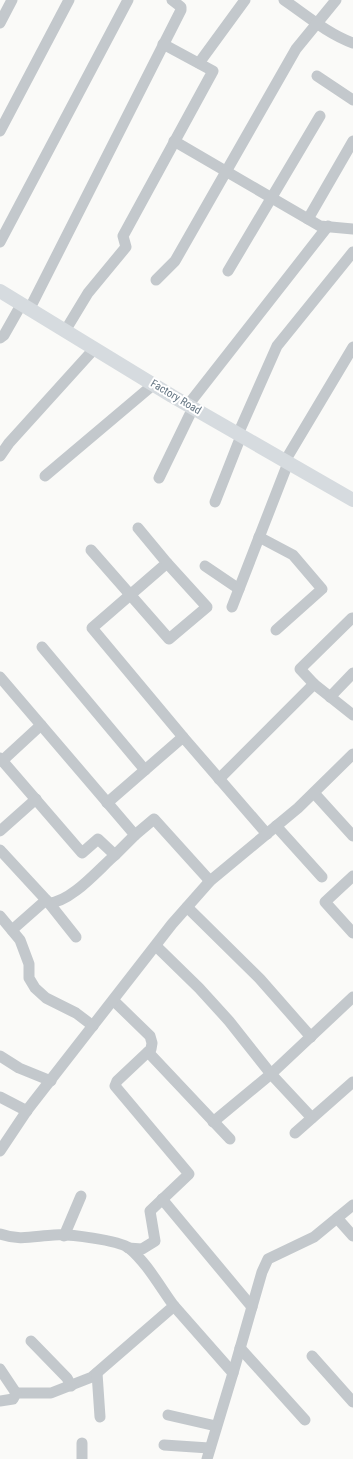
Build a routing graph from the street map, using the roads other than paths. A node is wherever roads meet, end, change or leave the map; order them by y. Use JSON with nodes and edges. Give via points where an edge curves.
{"nodes":[{"id":1,"x":12,"y":0,"type":"edge"},
{"id":2,"x":69,"y":0,"type":"edge"},
{"id":3,"x":128,"y":0,"type":"edge"},
{"id":4,"x":172,"y":0,"type":"edge"},
{"id":5,"x":246,"y":0,"type":"edge"},
{"id":6,"x":284,"y":0,"type":"edge"},
{"id":7,"x":336,"y":0,"type":"edge"},
{"id":8,"x":0,"y":23,"type":"edge"},
{"id":9,"x":317,"y":23,"type":"junction"},
{"id":10,"x":353,"y":43,"type":"edge"},
{"id":11,"x":163,"y":44,"type":"junction"},
{"id":12,"x":199,"y":63,"type":"junction"},
{"id":13,"x":317,"y":76,"type":"dead end"},
{"id":14,"x":353,"y":100,"type":"edge"},
{"id":15,"x":320,"y":116,"type":"dead end"},
{"id":16,"x":0,"y":131,"type":"edge"},
{"id":17,"x":174,"y":141,"type":"junction"},
{"id":18,"x":353,"y":141,"type":"edge"},
{"id":19,"x":225,"y":171,"type":"junction"},
{"id":20,"x":270,"y":197,"type":"junction"},
{"id":21,"x":308,"y":219,"type":"junction"},
{"id":22,"x":328,"y":226,"type":"junction"},
{"id":23,"x":353,"y":229,"type":"edge"},
{"id":24,"x":0,"y":242,"type":"edge"},
{"id":25,"x":353,"y":252,"type":"edge"},
{"id":26,"x":228,"y":271,"type":"dead end"},
{"id":27,"x":156,"y":280,"type":"dead end"},
{"id":28,"x":0,"y":292,"type":"edge"},
{"id":29,"x":25,"y":307,"type":"junction"},
{"id":30,"x":65,"y":331,"type":"junction"},
{"id":31,"x":0,"y":338,"type":"edge"},
{"id":32,"x":95,"y":348,"type":"junction"},
{"id":33,"x":353,"y":348,"type":"edge"},
{"id":34,"x":154,"y":384,"type":"junction"},
{"id":35,"x":191,"y":407,"type":"junction"},
{"id":36,"x":240,"y":435,"type":"junction"},
{"id":37,"x":0,"y":456,"type":"edge"},
{"id":38,"x":287,"y":462,"type":"junction"},
{"id":39,"x":45,"y":476,"type":"dead end"},
{"id":40,"x":159,"y":478,"type":"dead end"},
{"id":41,"x":353,"y":500,"type":"edge"},
{"id":42,"x":215,"y":502,"type":"dead end"},
{"id":43,"x":138,"y":528,"type":"dead end"},
{"id":44,"x":260,"y":537,"type":"junction"},
{"id":45,"x":91,"y":550,"type":"dead end"},
{"id":46,"x":167,"y":563,"type":"junction"},
{"id":47,"x":205,"y":566,"type":"dead end"},
{"id":48,"x":239,"y":589,"type":"junction"},
{"id":49,"x":130,"y":594,"type":"junction"},
{"id":50,"x":232,"y":607,"type":"dead end"},
{"id":51,"x":352,"y":618,"type":"edge"},
{"id":52,"x":276,"y":630,"type":"dead end"},
{"id":53,"x":42,"y":647,"type":"dead end"},
{"id":54,"x":353,"y":673,"type":"edge"},
{"id":55,"x":0,"y":677,"type":"edge"},
{"id":56,"x":314,"y":684,"type":"junction"},
{"id":57,"x":330,"y":697,"type":"junction"},
{"id":58,"x":353,"y":715,"type":"edge"},
{"id":59,"x":41,"y":725,"type":"junction"},
{"id":60,"x":183,"y":737,"type":"junction"},
{"id":61,"x":353,"y":754,"type":"edge"},
{"id":62,"x":1,"y":759,"type":"edge"},
{"id":63,"x":145,"y":770,"type":"junction"},
{"id":64,"x":220,"y":779,"type":"junction"},
{"id":65,"x":314,"y":793,"type":"junction"},
{"id":66,"x":36,"y":799,"type":"junction"},
{"id":67,"x":108,"y":803,"type":"junction"},
{"id":68,"x":276,"y":826,"type":"junction"},
{"id":69,"x":0,"y":831,"type":"edge"},
{"id":70,"x":267,"y":834,"type":"junction"},
{"id":71,"x":135,"y":835,"type":"junction"},
{"id":72,"x":353,"y":836,"type":"edge"},
{"id":73,"x":0,"y":850,"type":"edge"},
{"id":74,"x":115,"y":855,"type":"junction"},
{"id":75,"x":353,"y":876,"type":"edge"},
{"id":76,"x":322,"y":877,"type":"dead end"},
{"id":77,"x":210,"y":881,"type":"junction"},
{"id":78,"x":48,"y":902,"type":"junction"},
{"id":79,"x":187,"y":907,"type":"junction"},
{"id":80,"x":0,"y":916,"type":"edge"},
{"id":81,"x":12,"y":930,"type":"junction"},
{"id":82,"x":353,"y":933,"type":"edge"},
{"id":83,"x":76,"y":937,"type":"dead end"},
{"id":84,"x":156,"y":946,"type":"junction"},
{"id":85,"x":353,"y":997,"type":"edge"},
{"id":86,"x":114,"y":1001,"type":"junction"},
{"id":87,"x":94,"y":1026,"type":"junction"},
{"id":88,"x":311,"y":1037,"type":"junction"},
{"id":89,"x":148,"y":1052,"type":"junction"},
{"id":90,"x":0,"y":1057,"type":"edge"},
{"id":91,"x":271,"y":1074,"type":"junction"},
{"id":92,"x":51,"y":1081,"type":"junction"},
{"id":93,"x":353,"y":1082,"type":"edge"},
{"id":94,"x":0,"y":1097,"type":"edge"},
{"id":95,"x":27,"y":1111,"type":"junction"},
{"id":96,"x":312,"y":1118,"type":"junction"},
{"id":97,"x":213,"y":1122,"type":"junction"},
{"id":98,"x":295,"y":1133,"type":"dead end"},
{"id":99,"x":230,"y":1139,"type":"dead end"},
{"id":100,"x":0,"y":1151,"type":"edge"},
{"id":101,"x":81,"y":1196,"type":"dead end"},
{"id":102,"x":162,"y":1199,"type":"junction"},
{"id":103,"x":353,"y":1205,"type":"edge"},
{"id":104,"x":337,"y":1218,"type":"junction"},
{"id":105,"x":0,"y":1234,"type":"edge"},
{"id":106,"x":64,"y":1236,"type":"junction"},
{"id":107,"x":353,"y":1236,"type":"edge"},
{"id":108,"x":128,"y":1248,"type":"junction"},
{"id":109,"x":174,"y":1306,"type":"junction"},
{"id":110,"x":252,"y":1308,"type":"junction"},
{"id":111,"x":31,"y":1341,"type":"dead end"},
{"id":112,"x":240,"y":1348,"type":"junction"},
{"id":113,"x":312,"y":1356,"type":"dead end"},
{"id":114,"x":0,"y":1369,"type":"edge"},
{"id":115,"x":97,"y":1373,"type":"junction"},
{"id":116,"x":233,"y":1373,"type":"junction"},
{"id":117,"x":71,"y":1386,"type":"junction"},
{"id":118,"x":16,"y":1393,"type":"junction"},
{"id":119,"x":0,"y":1401,"type":"edge"},
{"id":120,"x":353,"y":1402,"type":"edge"},
{"id":121,"x":168,"y":1415,"type":"dead end"},
{"id":122,"x":100,"y":1417,"type":"dead end"},
{"id":123,"x":305,"y":1420,"type":"dead end"},
{"id":124,"x":216,"y":1426,"type":"junction"},
{"id":125,"x":82,"y":1443,"type":"dead end"},
{"id":126,"x":164,"y":1445,"type":"dead end"},
{"id":127,"x":209,"y":1448,"type":"junction"},
{"id":128,"x":82,"y":1459,"type":"edge"},
{"id":129,"x":207,"y":1459,"type":"edge"}],
"edges":[{"from":1,"to":8,"type":"street"},
{"from":2,"to":16,"type":"street"},
{"from":3,"to":24,"type":"street"},
{"from":4,"to":11,"type":"street","via":[[181,7],[181,10]]},
{"from":5,"to":12,"type":"street"},
{"from":6,"to":9,"type":"street"},
{"from":7,"to":9,"type":"street"},
{"from":9,"to":10,"type":"street"},
{"from":9,"to":19,"type":"street","via":[[296,49]]},
{"from":11,"to":12,"type":"street"},
{"from":11,"to":29,"type":"street"},
{"from":12,"to":17,"type":"street","via":[[213,71]]},
{"from":13,"to":14,"type":"street"},
{"from":15,"to":20,"type":"street"},
{"from":17,"to":19,"type":"street"},
{"from":17,"to":30,"type":"street","via":[[122,236],[126,248],[88,293]]},
{"from":18,"to":21,"type":"street"},
{"from":19,"to":20,"type":"street"},
{"from":19,"to":27,"type":"street","via":[[175,261]]},
{"from":20,"to":21,"type":"street"},
{"from":20,"to":26,"type":"street"},
{"from":21,"to":22,"type":"street","via":[[320,226]]},
{"from":22,"to":23,"type":"street"},
{"from":22,"to":35,"type":"street"},
{"from":25,"to":36,"type":"street","via":[[277,346]]},
{"from":28,"to":29,"type":"main road","name":"Factory Road"},
{"from":29,"to":30,"type":"main road","name":"Factory Road"},
{"from":29,"to":31,"type":"street"},
{"from":30,"to":32,"type":"main road","name":"Factory Road"},
{"from":32,"to":34,"type":"main road","name":"Factory Road"},
{"from":32,"to":37,"type":"street"},
{"from":33,"to":38,"type":"street"},
{"from":34,"to":35,"type":"main road","name":"Factory Road"},
{"from":34,"to":39,"type":"street"},
{"from":35,"to":36,"type":"main road","name":"Factory Road"},
{"from":35,"to":40,"type":"street"},
{"from":36,"to":38,"type":"main road","name":"Factory Road"},
{"from":36,"to":42,"type":"street"},
{"from":38,"to":41,"type":"main road","name":"Factory Road"},
{"from":38,"to":44,"type":"street"},
{"from":43,"to":46,"type":"street"},
{"from":44,"to":48,"type":"street"},
{"from":44,"to":52,"type":"street","via":[[292,555],[322,589]]},
{"from":45,"to":49,"type":"street"},
{"from":46,"to":49,"type":"street"},
{"from":46,"to":49,"type":"street","via":[[207,607],[169,640]]},
{"from":47,"to":48,"type":"street"},
{"from":48,"to":50,"type":"street"},
{"from":49,"to":60,"type":"street","via":[[92,628]]},
{"from":51,"to":56,"type":"street","via":[[300,669]]},
{"from":53,"to":63,"type":"street"},
{"from":54,"to":57,"type":"street"},
{"from":55,"to":59,"type":"street"},
{"from":56,"to":57,"type":"street"},
{"from":56,"to":64,"type":"street"},
{"from":57,"to":58,"type":"street"},
{"from":59,"to":62,"type":"street"},
{"from":59,"to":67,"type":"street"},
{"from":60,"to":63,"type":"street"},
{"from":60,"to":64,"type":"street"},
{"from":61,"to":65,"type":"street"},
{"from":62,"to":66,"type":"street"},
{"from":63,"to":67,"type":"street"},
{"from":64,"to":70,"type":"street"},
{"from":65,"to":68,"type":"street"},
{"from":65,"to":72,"type":"street"},
{"from":66,"to":69,"type":"street"},
{"from":66,"to":74,"type":"street","via":[[82,853],[98,840]]},
{"from":67,"to":71,"type":"street"},
{"from":68,"to":70,"type":"street"},
{"from":68,"to":76,"type":"street"},
{"from":70,"to":77,"type":"street"},
{"from":71,"to":74,"type":"street"},
{"from":71,"to":77,"type":"street","via":[[154,819]]},
{"from":73,"to":78,"type":"street"},
{"from":74,"to":78,"type":"street","via":[[58,903]]},
{"from":75,"to":82,"type":"street","via":[[325,902]]},
{"from":77,"to":79,"type":"street"},
{"from":78,"to":81,"type":"street"},
{"from":78,"to":83,"type":"street"},
{"from":79,"to":84,"type":"street"},
{"from":79,"to":88,"type":"street","via":[[260,979]]},
{"from":80,"to":81,"type":"street"},
{"from":81,"to":87,"type":"street","via":[[24,949],[29,964],[29,978],[35,988],[46,998],[76,1013]]},
{"from":84,"to":86,"type":"street"},
{"from":84,"to":91,"type":"street","via":[[200,988]]},
{"from":85,"to":88,"type":"street"},
{"from":86,"to":87,"type":"street"},
{"from":86,"to":89,"type":"street","via":[[150,1036],[152,1043]]},
{"from":87,"to":92,"type":"street"},
{"from":88,"to":91,"type":"street"},
{"from":89,"to":97,"type":"street"},
{"from":89,"to":102,"type":"street","via":[[117,1081],[115,1086],[189,1174]]},
{"from":90,"to":92,"type":"street"},
{"from":91,"to":96,"type":"street"},
{"from":91,"to":97,"type":"street"},
{"from":92,"to":95,"type":"street"},
{"from":93,"to":96,"type":"street"},
{"from":94,"to":95,"type":"street"},
{"from":95,"to":100,"type":"street"},
{"from":96,"to":98,"type":"street"},
{"from":97,"to":99,"type":"street"},
{"from":101,"to":106,"type":"street"},
{"from":102,"to":108,"type":"street","via":[[150,1211],[155,1240],[142,1249]]},
{"from":102,"to":110,"type":"street"},
{"from":103,"to":104,"type":"street"},
{"from":104,"to":107,"type":"street"},
{"from":104,"to":110,"type":"street","via":[[314,1237],[268,1259]]},
{"from":105,"to":106,"type":"street","via":[[22,1238]]},
{"from":106,"to":108,"type":"street","via":[[116,1242]]},
{"from":108,"to":109,"type":"street"},
{"from":109,"to":115,"type":"street"},
{"from":109,"to":116,"type":"street"},
{"from":110,"to":112,"type":"street"},
{"from":111,"to":117,"type":"street","via":[[67,1378]]},
{"from":112,"to":116,"type":"street"},
{"from":112,"to":123,"type":"street"},
{"from":113,"to":120,"type":"street"},
{"from":114,"to":118,"type":"street"},
{"from":115,"to":117,"type":"street"},
{"from":115,"to":122,"type":"street"},
{"from":116,"to":124,"type":"street"},
{"from":117,"to":118,"type":"street","via":[[51,1393]]},
{"from":118,"to":119,"type":"street","via":[[13,1399]]},
{"from":121,"to":124,"type":"street"},
{"from":124,"to":127,"type":"street"},
{"from":125,"to":128,"type":"street"},
{"from":126,"to":127,"type":"street"},
{"from":127,"to":129,"type":"street"}]}
